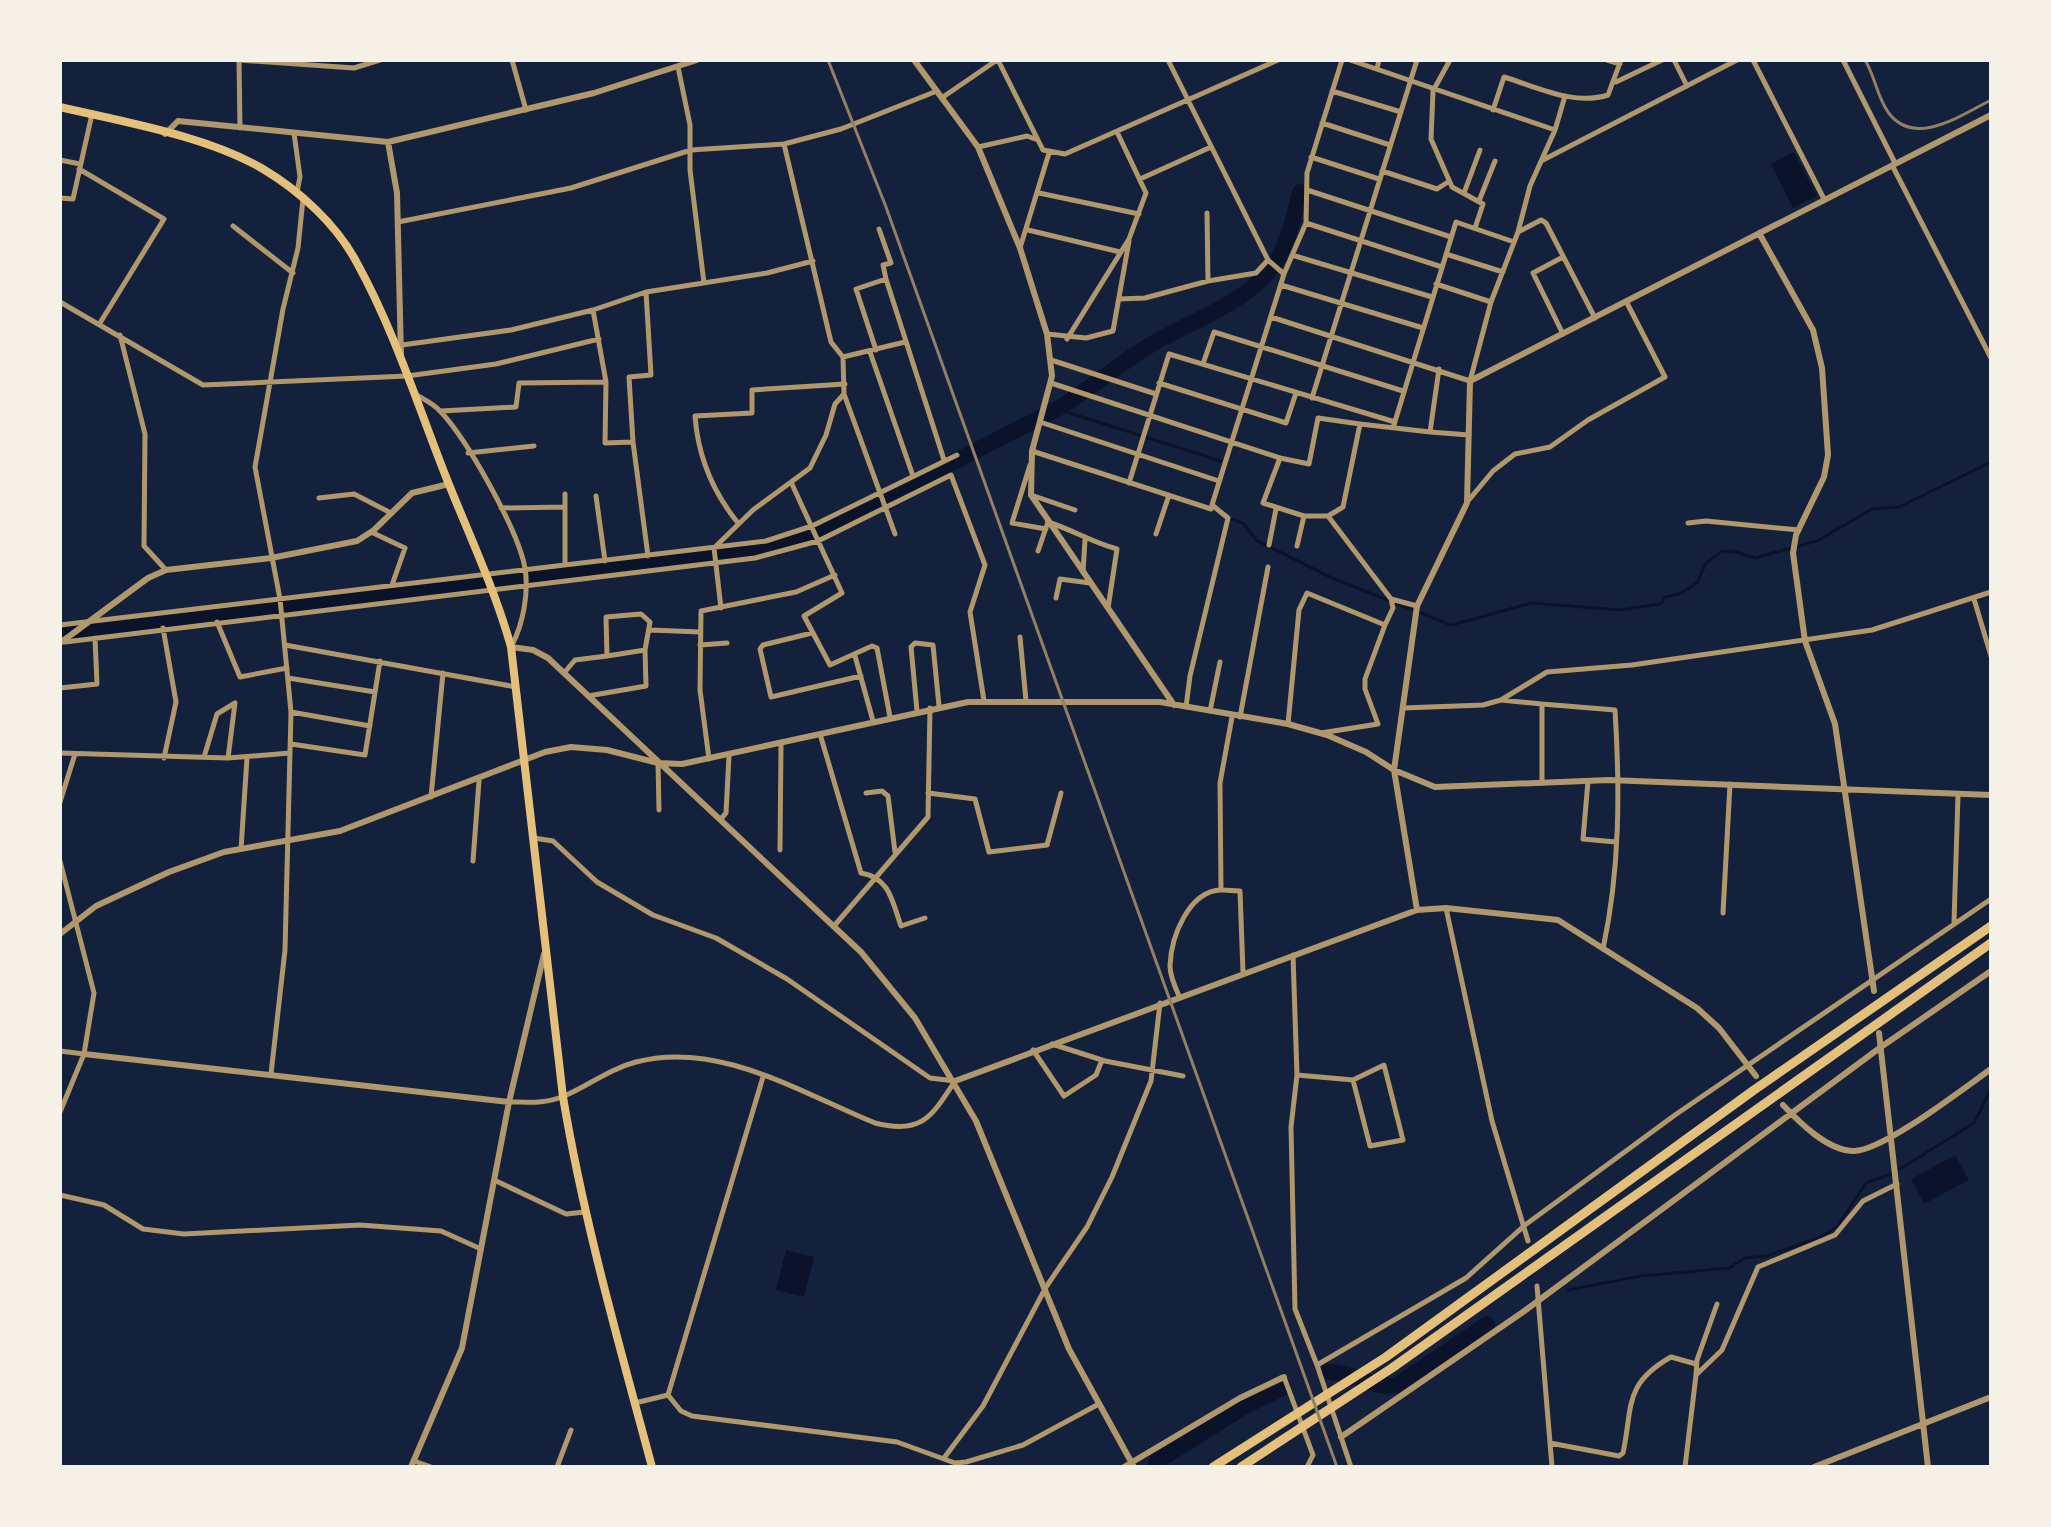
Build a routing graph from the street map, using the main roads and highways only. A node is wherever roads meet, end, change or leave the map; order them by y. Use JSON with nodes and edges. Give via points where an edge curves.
{"nodes":[{"id":1,"x":60,"y":107,"type":"edge"},
{"id":2,"x":1991,"y":926,"type":"edge"},
{"id":3,"x":1991,"y":943,"type":"edge"},
{"id":4,"x":652,"y":1467,"type":"edge"},
{"id":5,"x":1213,"y":1467,"type":"edge"},
{"id":6,"x":1241,"y":1467,"type":"edge"}],
"edges":[{"from":1,"to":4,"type":"main road","via":[[216,148],[256,165],[300,195],[357,262],[407,376],[511,647],[563,1097],[585,1212]]},
{"from":2,"to":5,"type":"highway","via":[[1290,1421]]},
{"from":3,"to":6,"type":"highway","via":[[1548,1258]]}]}
